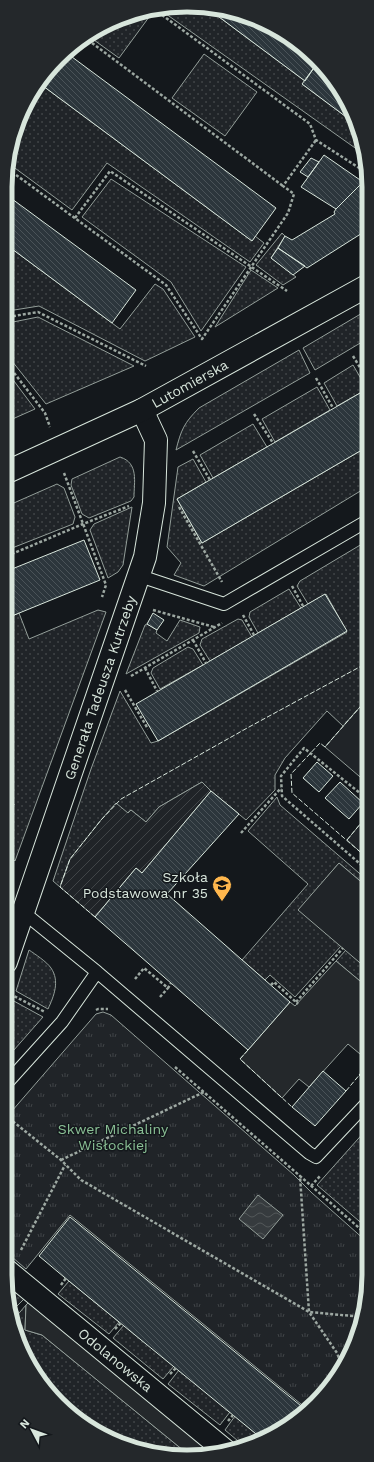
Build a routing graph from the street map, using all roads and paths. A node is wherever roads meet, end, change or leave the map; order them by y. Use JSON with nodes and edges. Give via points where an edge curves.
{"nodes":[{"id":1,"x":161,"y":13,"type":"edge"},
{"id":2,"x":90,"y":41,"type":"edge"},
{"id":3,"x":316,"y":140,"type":"junction"},
{"id":4,"x":361,"y":169,"type":"edge"},
{"id":5,"x":12,"y":172,"type":"edge"},
{"id":6,"x":283,"y":186,"type":"junction"},
{"id":7,"x":75,"y":218,"type":"junction"},
{"id":8,"x":251,"y":266,"type":"junction"},
{"id":9,"x":362,"y":289,"type":"edge"},
{"id":10,"x":286,"y":291,"type":"dead end"},
{"id":11,"x":12,"y":316,"type":"edge"},
{"id":12,"x":353,"y":356,"type":"dead end"},
{"id":13,"x":146,"y":366,"type":"dead end"},
{"id":14,"x":12,"y":370,"type":"edge"},
{"id":15,"x":362,"y":371,"type":"edge"},
{"id":16,"x":316,"y":378,"type":"dead end"},
{"id":17,"x":333,"y":408,"type":"dead end"},
{"id":18,"x":142,"y":410,"type":"junction"},
{"id":19,"x":254,"y":414,"type":"dead end"},
{"id":20,"x":53,"y":433,"type":"dead end"},
{"id":21,"x":273,"y":443,"type":"dead end"},
{"id":22,"x":193,"y":451,"type":"dead end"},
{"id":23,"x":12,"y":470,"type":"edge"},
{"id":24,"x":64,"y":477,"type":"dead end"},
{"id":25,"x":210,"y":480,"type":"dead end"},
{"id":26,"x":176,"y":501,"type":"dead end"},
{"id":27,"x":130,"y":506,"type":"dead end"},
{"id":28,"x":83,"y":524,"type":"junction"},
{"id":29,"x":362,"y":524,"type":"edge"},
{"id":30,"x":12,"y":554,"type":"edge"},
{"id":31,"x":140,"y":576,"type":"junction"},
{"id":32,"x":291,"y":584,"type":"dead end"},
{"id":33,"x":102,"y":597,"type":"dead end"},
{"id":34,"x":234,"y":599,"type":"junction"},
{"id":35,"x":304,"y":606,"type":"dead end"},
{"id":36,"x":147,"y":608,"type":"dead end"},
{"id":37,"x":214,"y":627,"type":"dead end"},
{"id":38,"x":254,"y":635,"type":"dead end"},
{"id":39,"x":193,"y":640,"type":"dead end"},
{"id":40,"x":206,"y":663,"type":"dead end"},
{"id":41,"x":145,"y":668,"type":"dead end"},
{"id":42,"x":124,"y":688,"type":"dead end"},
{"id":43,"x":157,"y":691,"type":"dead end"},
{"id":44,"x":148,"y":729,"type":"dead end"},
{"id":45,"x":281,"y":788,"type":"junction"},
{"id":46,"x":362,"y":795,"type":"edge"},
{"id":47,"x":241,"y":833,"type":"dead end"},
{"id":48,"x":362,"y":865,"type":"edge"},
{"id":49,"x":23,"y":912,"type":"junction"},
{"id":50,"x":12,"y":944,"type":"edge"},
{"id":51,"x":342,"y":948,"type":"dead end"},
{"id":52,"x":97,"y":972,"type":"junction"},
{"id":53,"x":271,"y":985,"type":"dead end"},
{"id":54,"x":168,"y":988,"type":"dead end"},
{"id":55,"x":160,"y":997,"type":"dead end"},
{"id":56,"x":94,"y":1012,"type":"dead end"},
{"id":57,"x":113,"y":1014,"type":"dead end"},
{"id":58,"x":170,"y":1063,"type":"dead end"},
{"id":59,"x":12,"y":1077,"type":"edge"},
{"id":60,"x":224,"y":1082,"type":"junction"},
{"id":61,"x":204,"y":1092,"type":"junction"},
{"id":62,"x":16,"y":1099,"type":"dead end"},
{"id":63,"x":12,"y":1104,"type":"edge"},
{"id":64,"x":362,"y":1108,"type":"edge"},
{"id":65,"x":12,"y":1120,"type":"edge"},
{"id":66,"x":61,"y":1160,"type":"junction"},
{"id":67,"x":65,"y":1165,"type":"junction"},
{"id":68,"x":300,"y":1176,"type":"junction"},
{"id":69,"x":362,"y":1230,"type":"edge"},
{"id":70,"x":12,"y":1262,"type":"edge"},
{"id":71,"x":12,"y":1271,"type":"edge"},
{"id":72,"x":308,"y":1312,"type":"junction"},
{"id":73,"x":357,"y":1316,"type":"edge"},
{"id":74,"x":340,"y":1360,"type":"edge"},
{"id":75,"x":220,"y":1447,"type":"edge"}],
"edges":[{"from":1,"to":3,"type":"path","via":[[310,124]]},
{"from":2,"to":6,"type":"path"},
{"from":3,"to":4,"type":"path"},
{"from":3,"to":6,"type":"path"},
{"from":5,"to":7,"type":"path"},
{"from":6,"to":8,"type":"path","via":[[294,194],[288,213]]},
{"from":7,"to":8,"type":"path","via":[[110,172]]},
{"from":7,"to":8,"type":"path","via":[[166,285],[202,339]]},
{"from":8,"to":10,"type":"path"},
{"from":9,"to":18,"type":"street","name":"Lutomierska"},
{"from":11,"to":13,"type":"path","via":[[38,312]]},
{"from":12,"to":15,"type":"path"},
{"from":14,"to":20,"type":"path","via":[[45,413]]},
{"from":16,"to":17,"type":"path"},
{"from":18,"to":23,"type":"street","name":"Lutomierska"},
{"from":18,"to":31,"type":"street","name":"Generała Tadeusza Kutrzeby","via":[[156,440],[156,461],[154,503]]},
{"from":19,"to":21,"type":"path"},
{"from":22,"to":25,"type":"path"},
{"from":24,"to":28,"type":"path"},
{"from":26,"to":34,"type":"path","via":[[218,577]]},
{"from":27,"to":28,"type":"path"},
{"from":28,"to":30,"type":"path"},
{"from":28,"to":33,"type":"path","via":[[106,585]]},
{"from":29,"to":34,"type":"lane"},
{"from":31,"to":34,"type":"lane","via":[[224,604]]},
{"from":31,"to":49,"type":"street","name":"Generała Tadeusza Kutrzeby"},
{"from":32,"to":35,"type":"path"},
{"from":34,"to":38,"type":"path"},
{"from":36,"to":37,"type":"path"},
{"from":39,"to":40,"type":"path"},
{"from":41,"to":43,"type":"path"},
{"from":42,"to":44,"type":"path"},
{"from":45,"to":46,"type":"path","via":[[281,776],[304,748]]},
{"from":45,"to":47,"type":"path"},
{"from":45,"to":48,"type":"path","via":[[282,796]]},
{"from":49,"to":50,"type":"street","name":"Generała Tadeusza Kutrzeby"},
{"from":49,"to":52,"type":"lane"},
{"from":51,"to":53,"type":"path","via":[[297,1003],[274,982]]},
{"from":52,"to":59,"type":"lane","via":[[62,1022]]},
{"from":52,"to":60,"type":"lane"},
{"from":54,"to":55,"type":"path"},
{"from":56,"to":57,"type":"path","via":[[98,1008],[108,1009]]},
{"from":58,"to":61,"type":"path"},
{"from":60,"to":61,"type":"path"},
{"from":60,"to":64,"type":"lane","via":[[316,1157]]},
{"from":61,"to":66,"type":"path"},
{"from":61,"to":68,"type":"path"},
{"from":62,"to":63,"type":"path"},
{"from":65,"to":66,"type":"path"},
{"from":66,"to":67,"type":"path"},
{"from":67,"to":70,"type":"path"},
{"from":67,"to":72,"type":"path","via":[[81,1180]]},
{"from":68,"to":69,"type":"path"},
{"from":68,"to":72,"type":"path"},
{"from":71,"to":75,"type":"street","name":"Odolanowska"},
{"from":72,"to":73,"type":"path"},
{"from":72,"to":74,"type":"path"}]}
